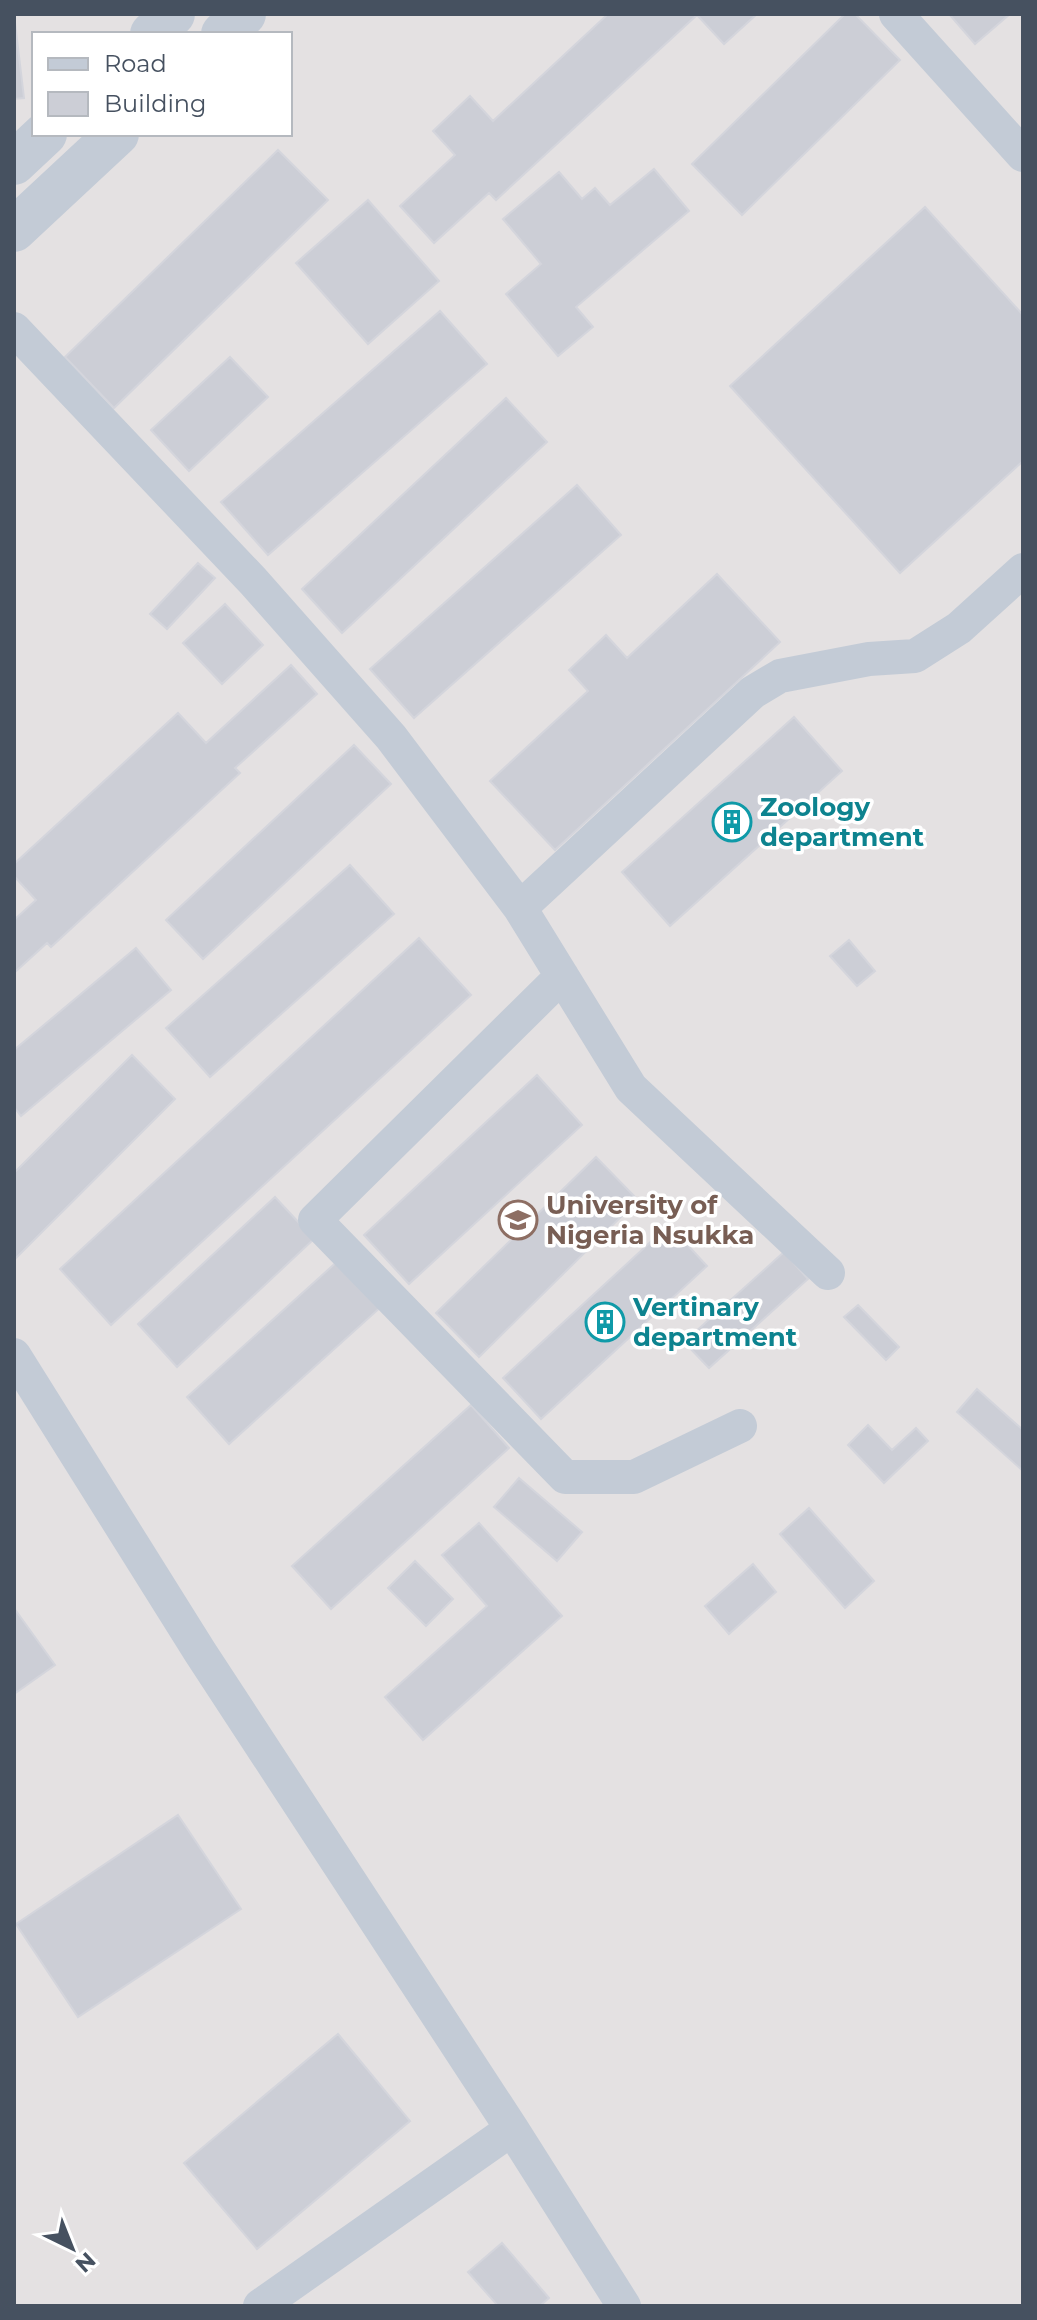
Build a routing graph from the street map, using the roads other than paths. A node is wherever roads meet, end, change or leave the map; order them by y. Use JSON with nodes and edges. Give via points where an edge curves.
{"nodes":[{"id":1,"x":173,"y":14,"type":"edge"},
{"id":2,"x":244,"y":14,"type":"edge"},
{"id":3,"x":896,"y":14,"type":"edge"},
{"id":4,"x":154,"y":32,"type":"edge"},
{"id":5,"x":225,"y":32,"type":"edge"},
{"id":6,"x":43,"y":136,"type":"edge"},
{"id":7,"x":115,"y":136,"type":"edge"},
{"id":8,"x":1023,"y":155,"type":"edge"},
{"id":9,"x":14,"y":163,"type":"edge"},
{"id":10,"x":14,"y":230,"type":"edge"},
{"id":11,"x":14,"y":329,"type":"edge"},
{"id":12,"x":1023,"y":570,"type":"edge"},
{"id":13,"x":520,"y":908,"type":"junction"},
{"id":14,"x":562,"y":976,"type":"junction"},
{"id":15,"x":828,"y":1273,"type":"dead end"},
{"id":16,"x":14,"y":1355,"type":"edge"},
{"id":17,"x":740,"y":1426,"type":"dead end"},
{"id":18,"x":512,"y":2129,"type":"junction"},
{"id":19,"x":260,"y":2306,"type":"edge"},
{"id":20,"x":624,"y":2306,"type":"edge"}],
"edges":[{"from":1,"to":4,"type":"street"},
{"from":2,"to":5,"type":"street"},
{"from":3,"to":8,"type":"street"},
{"from":6,"to":9,"type":"street"},
{"from":7,"to":10,"type":"street"},
{"from":11,"to":13,"type":"street","via":[[253,581],[391,737]]},
{"from":12,"to":13,"type":"street","via":[[959,628],[915,656],[780,676],[753,692]]},
{"from":13,"to":14,"type":"street"},
{"from":14,"to":15,"type":"street","via":[[631,1088]]},
{"from":14,"to":17,"type":"street","via":[[315,1220],[565,1477],[634,1477]]},
{"from":16,"to":18,"type":"street","via":[[200,1652]]},
{"from":18,"to":19,"type":"street"},
{"from":18,"to":20,"type":"street"}]}
